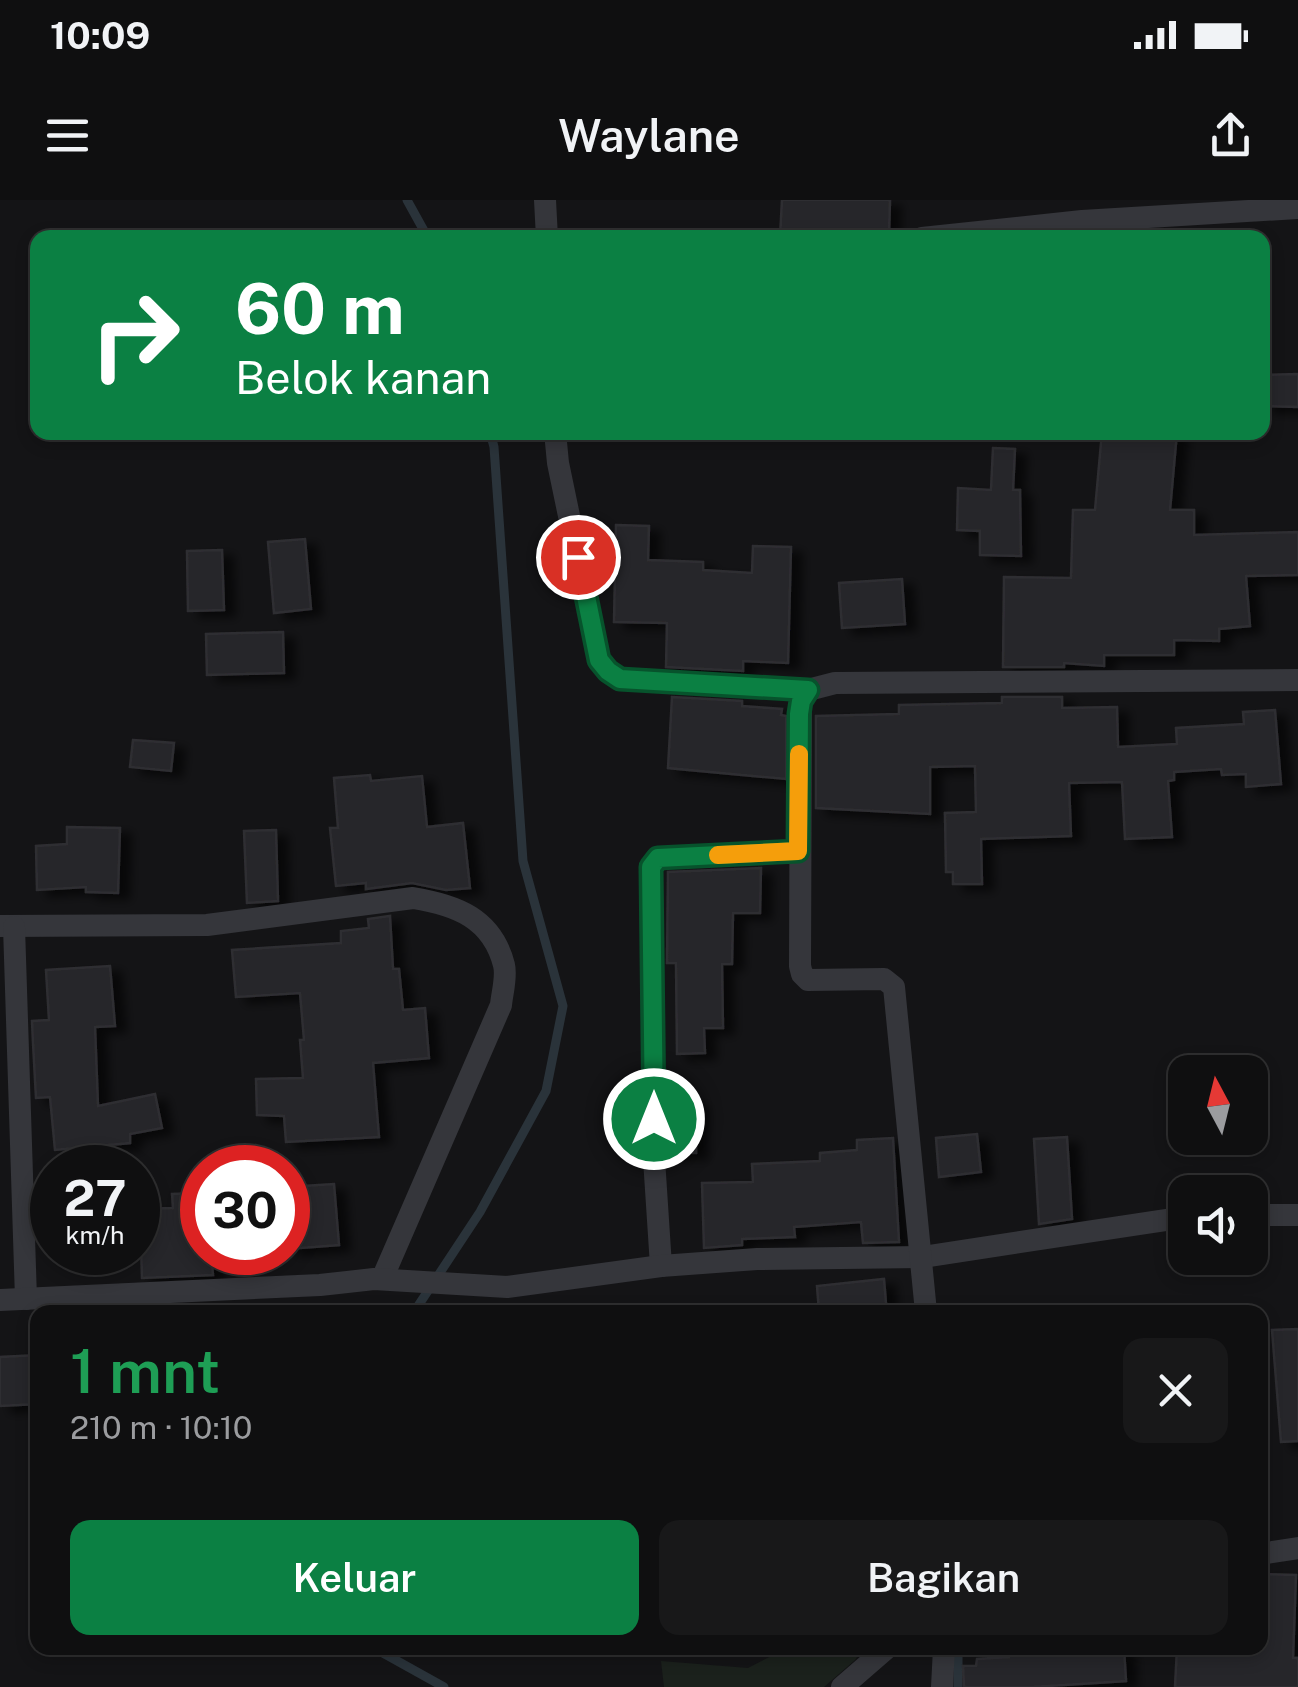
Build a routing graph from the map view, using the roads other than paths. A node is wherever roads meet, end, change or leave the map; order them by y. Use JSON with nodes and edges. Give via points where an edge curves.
{"nodes":[{"id":1,"x":545,"y":200,"type":"edge"},
{"id":2,"x":1298,"y":208,"type":"edge"},
{"id":3,"x":547,"y":230,"type":"edge"},
{"id":4,"x":997,"y":230,"type":"edge"},
{"id":5,"x":556,"y":440,"type":"edge"},
{"id":6,"x":1298,"y":680,"type":"edge"},
{"id":7,"x":808,"y":690,"type":"junction"},
{"id":8,"x":798,"y":851,"type":"junction"},
{"id":9,"x":7,"y":926,"type":"edge"},
{"id":10,"x":1298,"y":1215,"type":"edge"},
{"id":11,"x":1268,"y":1216,"type":"edge"},
{"id":12,"x":1168,"y":1220,"type":"edge"},
{"id":13,"x":922,"y":1257,"type":"junction"},
{"id":14,"x":661,"y":1266,"type":"junction"},
{"id":15,"x":388,"y":1281,"type":"junction"},
{"id":16,"x":26,"y":1299,"type":"junction"},
{"id":17,"x":0,"y":1300,"type":"edge"},
{"id":18,"x":925,"y":1305,"type":"edge"},
{"id":19,"x":1298,"y":1548,"type":"edge"},
{"id":20,"x":1268,"y":1553,"type":"edge"},
{"id":21,"x":879,"y":1655,"type":"edge"},
{"id":22,"x":944,"y":1655,"type":"edge"},
{"id":23,"x":842,"y":1687,"type":"edge"},
{"id":24,"x":942,"y":1687,"type":"edge"}],
"edges":[{"from":1,"to":3,"type":"street"},
{"from":2,"to":4,"type":"street"},
{"from":5,"to":7,"type":"street","via":[[599,660],[608,671],[620,679]]},
{"from":6,"to":7,"type":"street","via":[[835,683]]},
{"from":7,"to":8,"type":"street","via":[[799,714]]},
{"from":8,"to":13,"type":"street","via":[[802,974],[808,980],[884,979],[894,987]]},
{"from":8,"to":14,"type":"street","via":[[658,858],[651,867]]},
{"from":9,"to":15,"type":"street","via":[[207,925],[413,898],[476,918],[505,967],[501,1006]]},
{"from":9,"to":16,"type":"street"},
{"from":10,"to":11,"type":"street"},
{"from":12,"to":13,"type":"street"},
{"from":13,"to":14,"type":"street"},
{"from":13,"to":18,"type":"street"},
{"from":14,"to":15,"type":"street","via":[[497,1287]]},
{"from":15,"to":16,"type":"street"},
{"from":16,"to":17,"type":"street"},
{"from":19,"to":20,"type":"street"},
{"from":21,"to":23,"type":"street"},
{"from":22,"to":24,"type":"street"}]}
